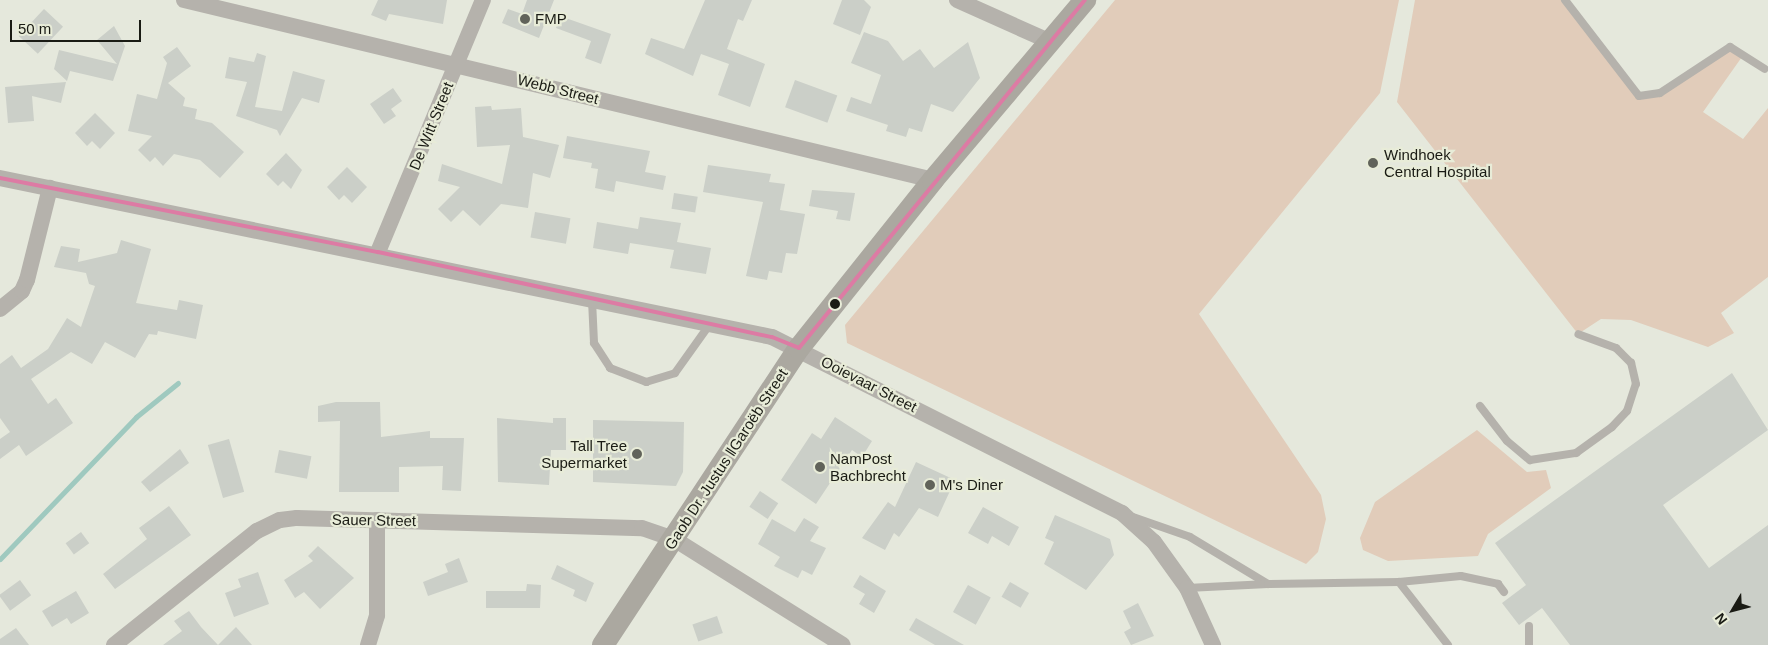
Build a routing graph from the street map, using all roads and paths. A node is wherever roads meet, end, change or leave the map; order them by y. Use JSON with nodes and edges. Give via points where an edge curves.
{"nodes":[{"id":1,"x":184,"y":0,"type":"edge"},
{"id":2,"x":483,"y":0,"type":"edge"},
{"id":3,"x":957,"y":0,"type":"edge"},
{"id":4,"x":1085,"y":0,"type":"edge"},
{"id":5,"x":1565,"y":0,"type":"edge"},
{"id":6,"x":236,"y":6,"type":"edge"},
{"id":7,"x":1051,"y":42,"type":"junction"},
{"id":8,"x":456,"y":64,"type":"junction"},
{"id":9,"x":1765,"y":69,"type":"dead end"},
{"id":10,"x":0,"y":178,"type":"edge"},
{"id":11,"x":933,"y":180,"type":"junction"},
{"id":12,"x":50,"y":188,"type":"junction"},
{"id":13,"x":378,"y":252,"type":"junction"},
{"id":14,"x":592,"y":300,"type":"junction"},
{"id":15,"x":0,"y":309,"type":"edge"},
{"id":16,"x":710,"y":324,"type":"junction"},
{"id":17,"x":1578,"y":334,"type":"dead end"},
{"id":18,"x":799,"y":348,"type":"junction"},
{"id":19,"x":1480,"y":406,"type":"dead end"},
{"id":20,"x":1122,"y":513,"type":"junction"},
{"id":21,"x":377,"y":520,"type":"junction"},
{"id":22,"x":674,"y":539,"type":"junction"},
{"id":23,"x":1399,"y":582,"type":"junction"},
{"id":24,"x":1268,"y":584,"type":"junction"},
{"id":25,"x":1187,"y":588,"type":"junction"},
{"id":26,"x":1504,"y":592,"type":"dead end"},
{"id":27,"x":1529,"y":626,"type":"dead end"},
{"id":28,"x":114,"y":645,"type":"edge"},
{"id":29,"x":368,"y":645,"type":"edge"},
{"id":30,"x":603,"y":645,"type":"edge"},
{"id":31,"x":843,"y":645,"type":"edge"},
{"id":32,"x":1213,"y":645,"type":"edge"},
{"id":33,"x":1448,"y":645,"type":"edge"},
{"id":34,"x":1529,"y":645,"type":"edge"}],
"edges":[{"from":1,"to":6,"type":"street","name":"Webb Street"},
{"from":2,"to":8,"type":"street","name":"De Witt Street"},
{"from":3,"to":7,"type":"street"},
{"from":4,"to":7,"type":"street","name":"Gaob Dr. Justus ǁGaroëb Street"},
{"from":5,"to":9,"type":"lane","via":[[1639,96],[1660,93],[1730,47]]},
{"from":6,"to":8,"type":"street","name":"Webb Street"},
{"from":7,"to":11,"type":"street","name":"Gaob Dr. Justus ǁGaroëb Street"},
{"from":8,"to":11,"type":"street","name":"Webb Street"},
{"from":8,"to":13,"type":"street","name":"De Witt Street"},
{"from":10,"to":12,"type":"street","name":"Ooievaar Street"},
{"from":11,"to":18,"type":"street","name":"Gaob Dr. Justus ǁGaroëb Street"},
{"from":12,"to":13,"type":"street","name":"Ooievaar Street"},
{"from":12,"to":15,"type":"street","via":[[28,280],[22,291]]},
{"from":13,"to":14,"type":"street","name":"Ooievaar Street"},
{"from":14,"to":16,"type":"street","name":"Ooievaar Street"},
{"from":14,"to":16,"type":"lane","via":[[594,343],[610,368],[646,382],[675,373]]},
{"from":16,"to":18,"type":"street","name":"Ooievaar Street","via":[[772,337]]},
{"from":17,"to":19,"type":"lane","via":[[1616,348],[1631,363],[1636,384],[1627,411],[1605,432],[1569,456],[1530,460]]},
{"from":18,"to":20,"type":"street","name":"Ooievaar Street"},
{"from":18,"to":22,"type":"street","name":"Gaob Dr. Justus ǁGaroëb Street"},
{"from":20,"to":24,"type":"lane","via":[[1190,537]]},
{"from":20,"to":25,"type":"street","name":"Ooievaar Street","via":[[1154,542]]},
{"from":21,"to":22,"type":"street","name":"Sauer Street","via":[[622,526]]},
{"from":21,"to":28,"type":"street","name":"Sauer Street","via":[[297,518],[266,526]]},
{"from":21,"to":29,"type":"street","via":[[377,615]]},
{"from":22,"to":30,"type":"street","name":"Gaob Dr. Justus ǁGaroëb Street"},
{"from":22,"to":31,"type":"street","name":"Sauer Street"},
{"from":23,"to":24,"type":"lane"},
{"from":23,"to":26,"type":"lane","via":[[1460,576],[1498,584]]},
{"from":23,"to":33,"type":"lane"},
{"from":24,"to":25,"type":"lane"},
{"from":25,"to":32,"type":"street","name":"Ooievaar Street"},
{"from":27,"to":34,"type":"lane"}]}
